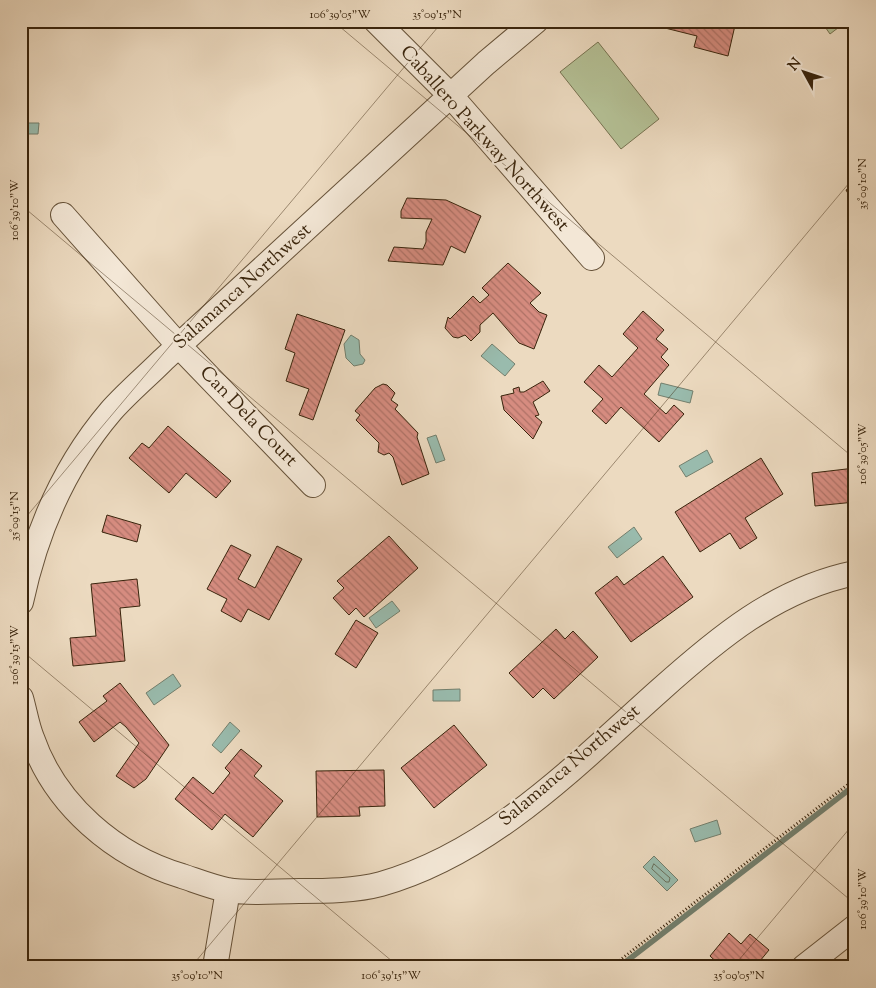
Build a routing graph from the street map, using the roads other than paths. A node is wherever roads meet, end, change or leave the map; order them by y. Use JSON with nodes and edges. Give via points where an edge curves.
{"nodes":[{"id":1,"x":376,"y":21,"type":"edge"},
{"id":2,"x":536,"y":21,"type":"edge"},
{"id":3,"x":451,"y":96,"type":"junction"},
{"id":4,"x":63,"y":215,"type":"dead end"},
{"id":5,"x":592,"y":258,"type":"dead end"},
{"id":6,"x":179,"y":346,"type":"junction"},
{"id":7,"x":313,"y":485,"type":"dead end"},
{"id":8,"x":855,"y":573,"type":"edge"},
{"id":9,"x":21,"y":602,"type":"edge"},
{"id":10,"x":21,"y":698,"type":"edge"},
{"id":11,"x":228,"y":890,"type":"junction"},
{"id":12,"x":855,"y":927,"type":"edge"},
{"id":13,"x":215,"y":967,"type":"edge"},
{"id":14,"x":804,"y":967,"type":"edge"}],
"edges":[{"from":1,"to":3,"type":"street","name":"Caballero Parkway Northwest"},
{"from":2,"to":3,"type":"street","name":"Salamanca Northwest"},
{"from":3,"to":5,"type":"street","name":"Caballero Parkway Northwest"},
{"from":3,"to":6,"type":"street","name":"Salamanca Northwest"},
{"from":4,"to":6,"type":"street","name":"Can Dela Court"},
{"from":6,"to":7,"type":"street","name":"Can Dela Court"},
{"from":6,"to":9,"type":"street","name":"Salamanca Northwest","via":[[111,411],[78,455],[50,507],[30,561]]},
{"from":8,"to":11,"type":"street","name":"Salamanca Northwest","via":[[807,588],[756,612],[697,657],[533,801],[465,848],[380,885],[316,891]]},
{"from":10,"to":11,"type":"street","name":"Salamanca Northwest","via":[[32,740],[54,781],[95,830],[130,855],[172,874]]},
{"from":11,"to":13,"type":"street"},
{"from":12,"to":14,"type":"street"}]}
